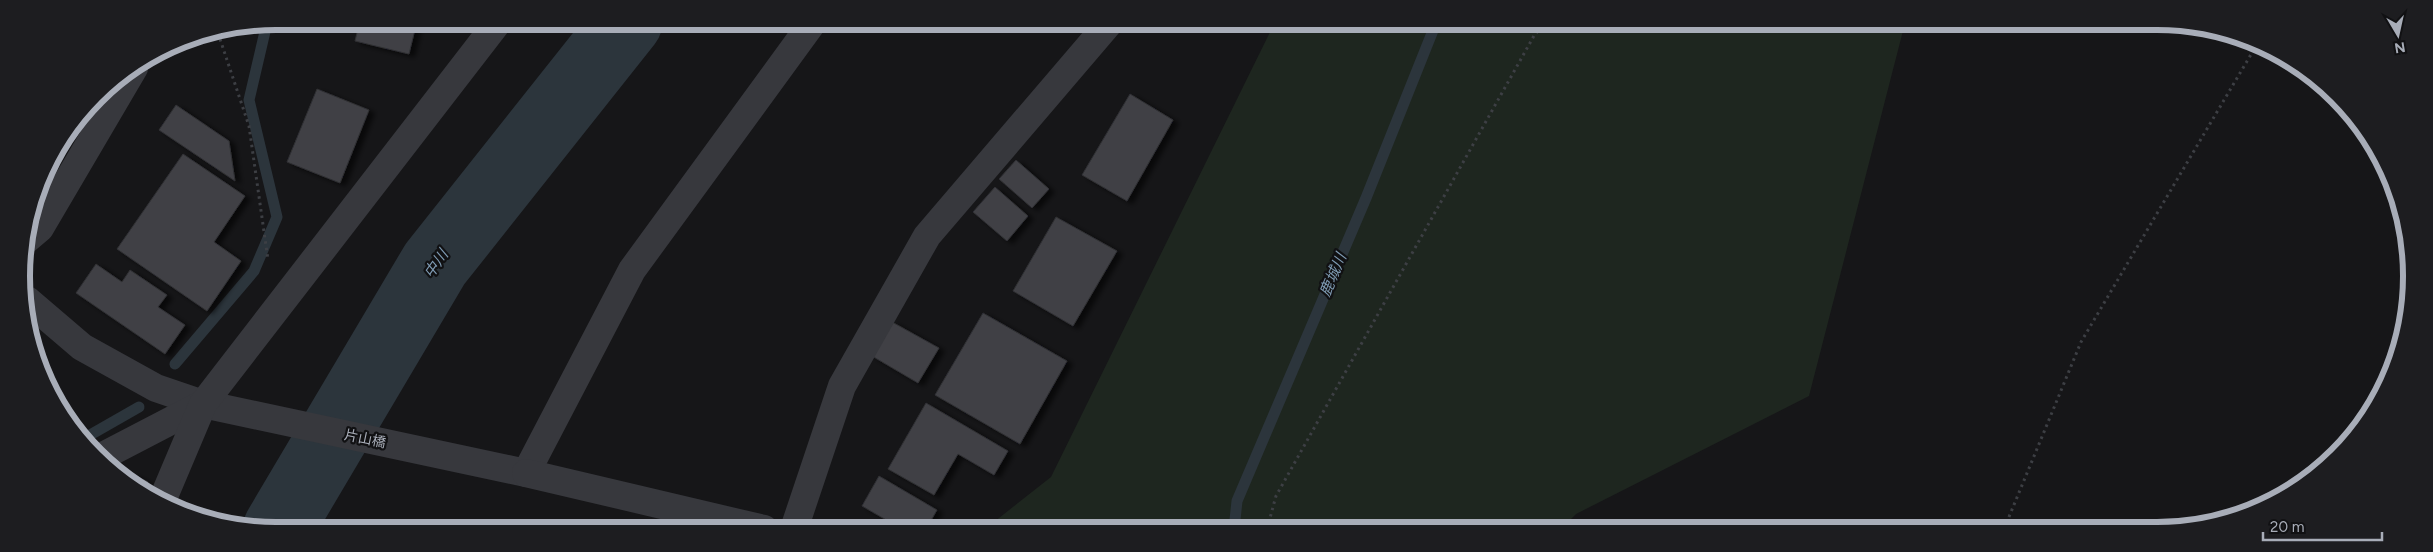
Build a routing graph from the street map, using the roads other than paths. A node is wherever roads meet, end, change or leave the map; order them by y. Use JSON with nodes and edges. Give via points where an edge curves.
{"nodes":[{"id":1,"x":492,"y":30,"type":"edge"},
{"id":2,"x":807,"y":30,"type":"edge"},
{"id":3,"x":1103,"y":30,"type":"edge"},
{"id":4,"x":127,"y":80,"type":"edge"},
{"id":5,"x":34,"y":233,"type":"edge"},
{"id":6,"x":32,"y":304,"type":"edge"},
{"id":7,"x":203,"y":404,"type":"junction"},
{"id":8,"x":107,"y":454,"type":"edge"},
{"id":9,"x":526,"y":473,"type":"junction"},
{"id":10,"x":164,"y":495,"type":"edge"},
{"id":11,"x":738,"y":522,"type":"edge"},
{"id":12,"x":796,"y":522,"type":"edge"}],
"edges":[{"from":1,"to":7,"type":"street"},
{"from":2,"to":9,"type":"street","via":[[632,270]]},
{"from":3,"to":12,"type":"street","via":[[928,236],[842,386]]},
{"from":4,"to":5,"type":"street"},
{"from":6,"to":7,"type":"street","name":"片山橋","via":[[82,347],[156,388]]},
{"from":7,"to":8,"type":"street"},
{"from":7,"to":9,"type":"street","name":"片山橋"},
{"from":7,"to":10,"type":"street"},
{"from":9,"to":11,"type":"street","name":"片山橋"}]}
